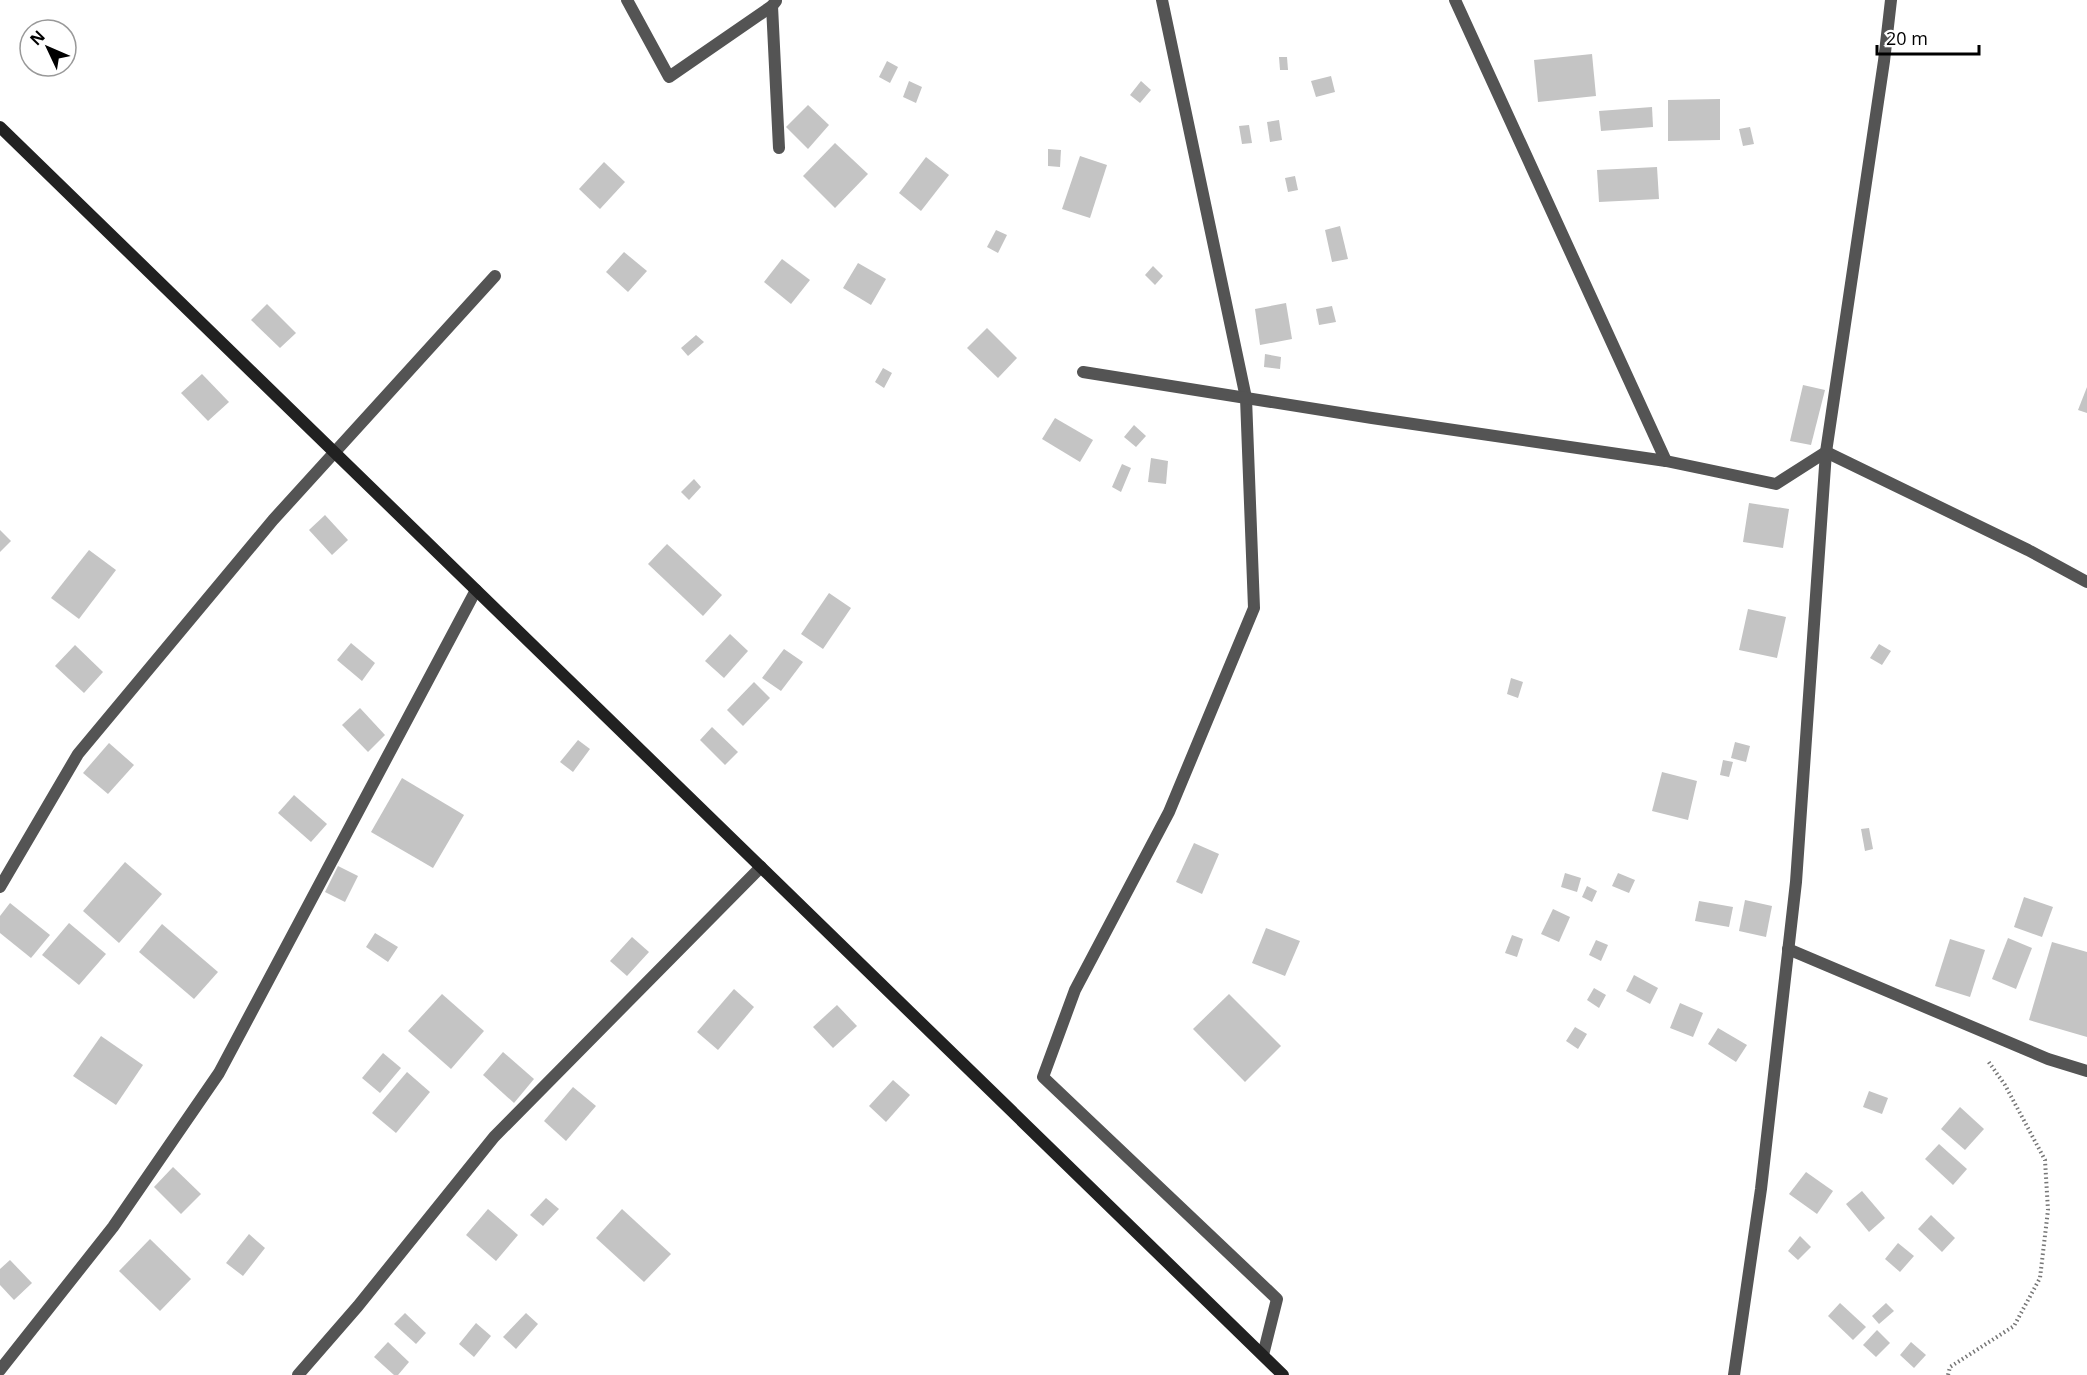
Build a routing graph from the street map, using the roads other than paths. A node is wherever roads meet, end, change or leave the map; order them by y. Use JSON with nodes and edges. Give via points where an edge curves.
{"nodes":[{"id":1,"x":627,"y":0,"type":"edge"},
{"id":2,"x":1162,"y":0,"type":"edge"},
{"id":3,"x":1455,"y":0,"type":"edge"},
{"id":4,"x":1891,"y":0,"type":"edge"},
{"id":5,"x":774,"y":3,"type":"edge"},
{"id":6,"x":0,"y":127,"type":"edge"},
{"id":7,"x":778,"y":148,"type":"dead end"},
{"id":8,"x":495,"y":276,"type":"dead end"},
{"id":9,"x":1083,"y":372,"type":"dead end"},
{"id":10,"x":1246,"y":398,"type":"junction"},
{"id":11,"x":1826,"y":452,"type":"junction"},
{"id":12,"x":335,"y":453,"type":"junction"},
{"id":13,"x":1666,"y":461,"type":"junction"},
{"id":14,"x":2087,"y":582,"type":"edge"},
{"id":15,"x":476,"y":590,"type":"junction"},
{"id":16,"x":761,"y":867,"type":"junction"},
{"id":17,"x":0,"y":887,"type":"edge"},
{"id":18,"x":1788,"y":949,"type":"junction"},
{"id":19,"x":2087,"y":1071,"type":"edge"},
{"id":20,"x":1263,"y":1355,"type":"junction"},
{"id":21,"x":0,"y":1370,"type":"edge"},
{"id":22,"x":298,"y":1375,"type":"edge"},
{"id":23,"x":1283,"y":1375,"type":"edge"},
{"id":24,"x":1734,"y":1375,"type":"edge"}],
"edges":[{"from":1,"to":5,"type":"street","via":[[669,77]]},
{"from":2,"to":10,"type":"street"},
{"from":3,"to":13,"type":"street"},
{"from":4,"to":11,"type":"street"},
{"from":5,"to":7,"type":"street"},
{"from":6,"to":12,"type":"street"},
{"from":8,"to":12,"type":"street"},
{"from":9,"to":10,"type":"street"},
{"from":10,"to":13,"type":"street"},
{"from":10,"to":20,"type":"street","via":[[1254,608],[1169,812],[1075,990],[1043,1077],[1277,1299]]},
{"from":11,"to":13,"type":"street","via":[[1776,484]]},
{"from":11,"to":14,"type":"street","via":[[2028,549]]},
{"from":11,"to":18,"type":"street"},
{"from":12,"to":15,"type":"street"},
{"from":12,"to":17,"type":"street","via":[[273,520],[78,754]]},
{"from":15,"to":16,"type":"street"},
{"from":15,"to":21,"type":"street","via":[[219,1073],[113,1227]]},
{"from":16,"to":20,"type":"street"},
{"from":16,"to":22,"type":"street","via":[[494,1137]]},
{"from":18,"to":19,"type":"street","via":[[2048,1059]]},
{"from":18,"to":24,"type":"street","via":[[1761,1189]]},
{"from":20,"to":23,"type":"street"}]}
